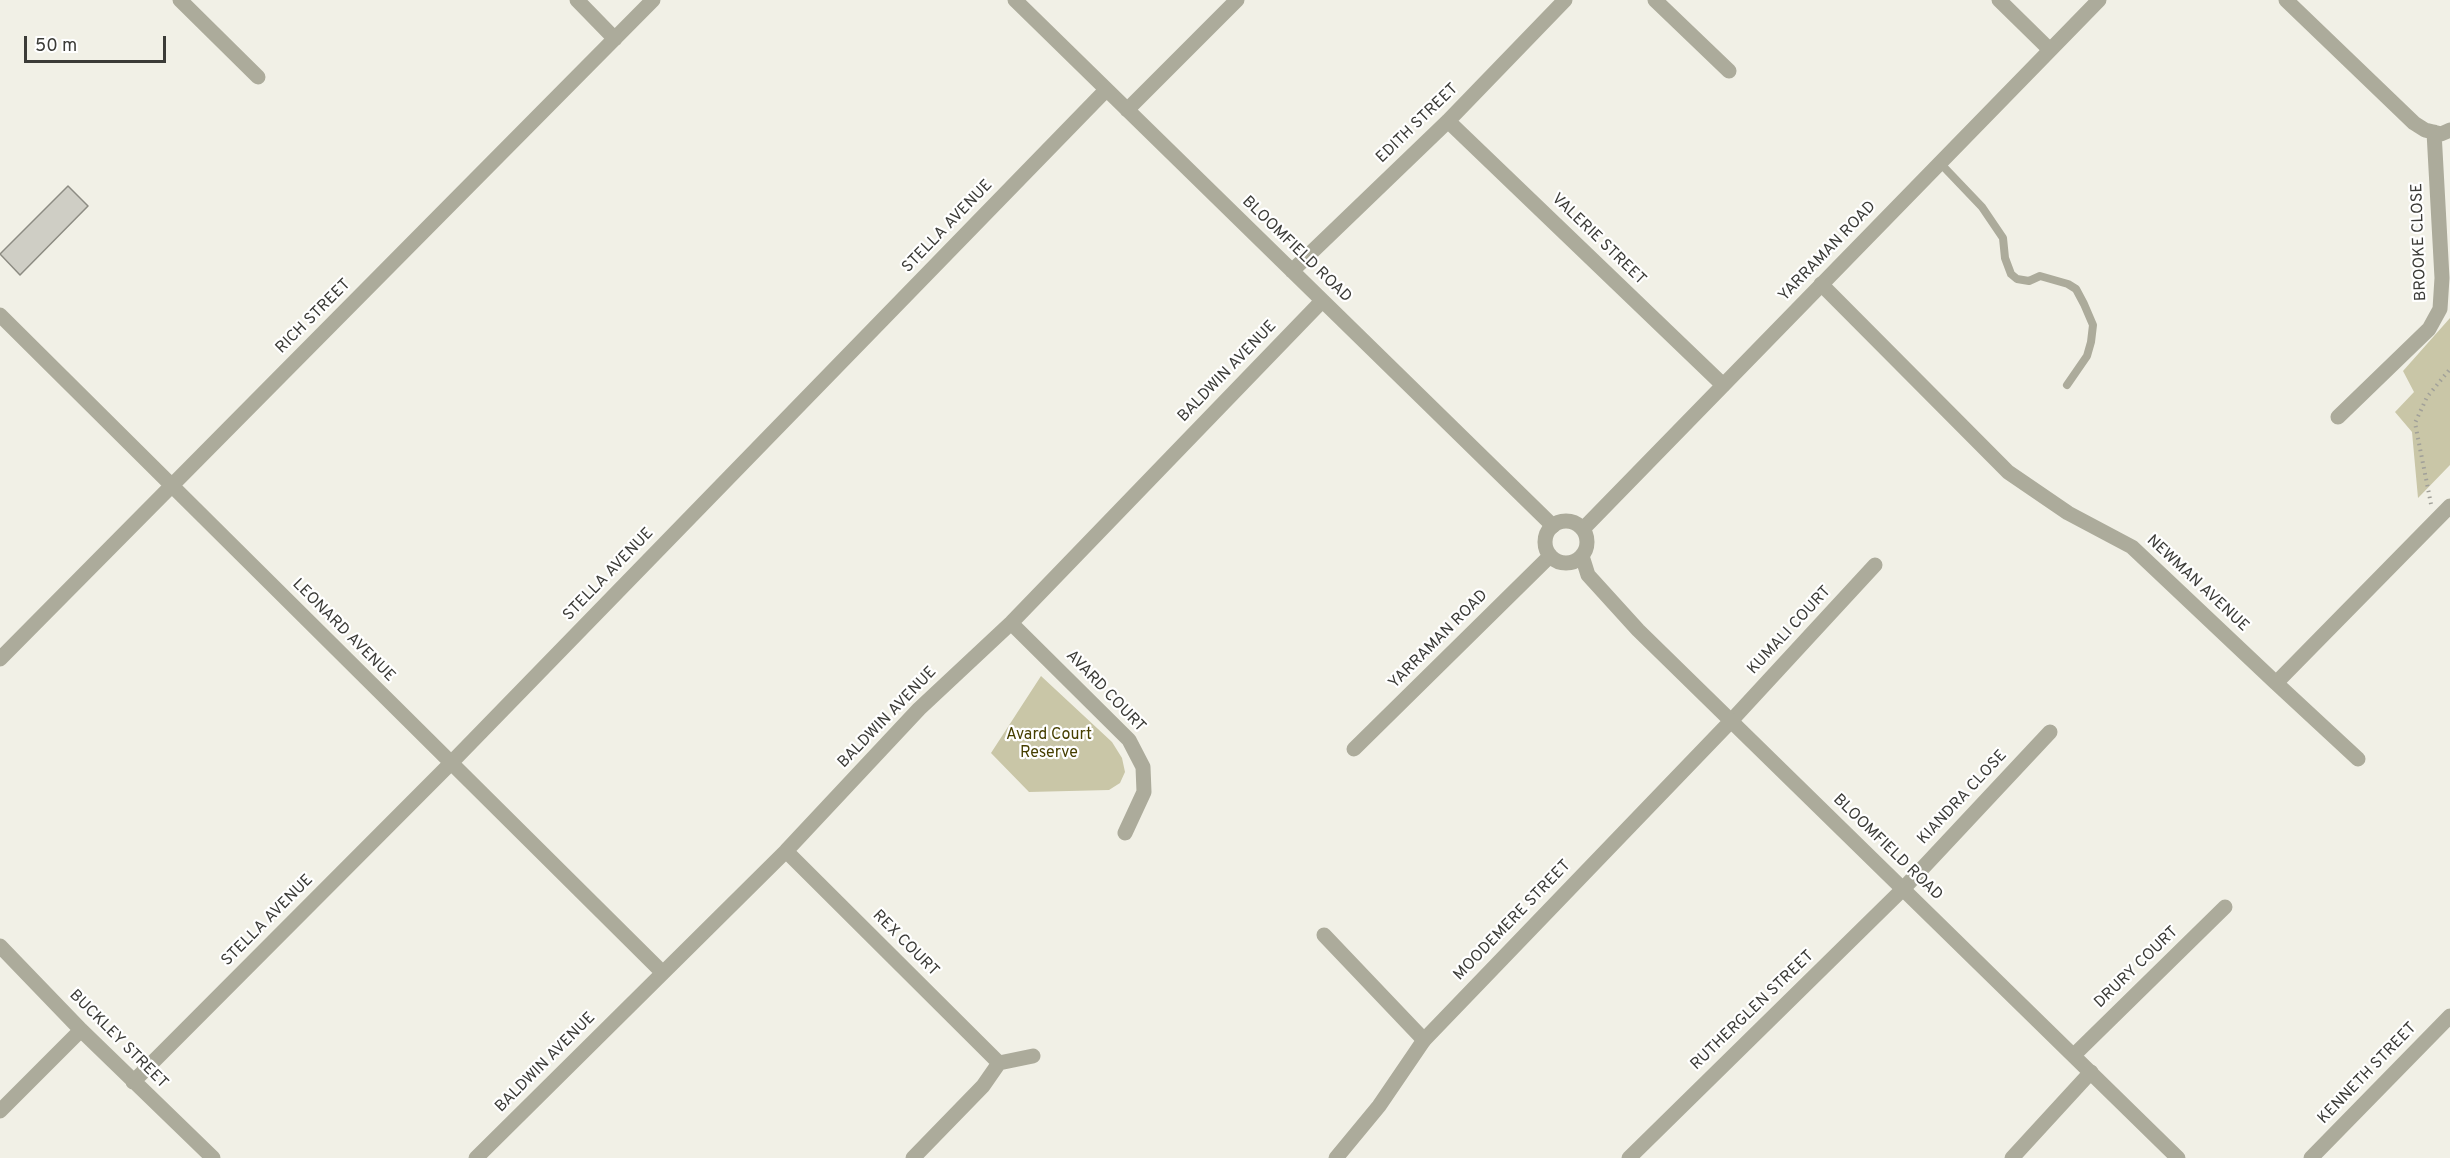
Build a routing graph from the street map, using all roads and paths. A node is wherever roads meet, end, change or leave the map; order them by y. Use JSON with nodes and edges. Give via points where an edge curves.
{"nodes":[{"id":1,"x":180,"y":0,"type":"edge"},
{"id":2,"x":577,"y":0,"type":"edge"},
{"id":3,"x":653,"y":0,"type":"edge"},
{"id":4,"x":1015,"y":0,"type":"edge"},
{"id":5,"x":1237,"y":0,"type":"edge"},
{"id":6,"x":1565,"y":0,"type":"edge"},
{"id":7,"x":1655,"y":0,"type":"edge"},
{"id":8,"x":1998,"y":0,"type":"edge"},
{"id":9,"x":2099,"y":0,"type":"edge"},
{"id":10,"x":2286,"y":0,"type":"edge"},
{"id":11,"x":615,"y":39,"type":"junction"},
{"id":12,"x":2049,"y":49,"type":"junction"},
{"id":13,"x":1729,"y":71,"type":"dead end"},
{"id":14,"x":258,"y":77,"type":"dead end"},
{"id":15,"x":1106,"y":90,"type":"junction"},
{"id":16,"x":1127,"y":110,"type":"junction"},
{"id":17,"x":1449,"y":121,"type":"junction"},
{"id":18,"x":2450,"y":130,"type":"edge"},
{"id":19,"x":2434,"y":132,"type":"junction"},
{"id":20,"x":1940,"y":162,"type":"junction"},
{"id":21,"x":1292,"y":271,"type":"junction"},
{"id":22,"x":1821,"y":285,"type":"junction"},
{"id":23,"x":1322,"y":301,"type":"junction"},
{"id":24,"x":0,"y":315,"type":"edge"},
{"id":25,"x":2450,"y":369,"type":"edge"},
{"id":26,"x":1723,"y":384,"type":"junction"},
{"id":27,"x":2067,"y":385,"type":"dead end"},
{"id":28,"x":2338,"y":417,"type":"dead end"},
{"id":29,"x":172,"y":486,"type":"junction"},
{"id":30,"x":2450,"y":506,"type":"edge"},
{"id":31,"x":2434,"y":520,"type":"junction"},
{"id":32,"x":1553,"y":526,"type":"junction"},
{"id":33,"x":1583,"y":529,"type":"junction"},
{"id":34,"x":1550,"y":556,"type":"junction"},
{"id":35,"x":1582,"y":556,"type":"junction"},
{"id":36,"x":1875,"y":565,"type":"dead end"},
{"id":37,"x":1011,"y":623,"type":"junction"},
{"id":38,"x":0,"y":659,"type":"edge"},
{"id":39,"x":2276,"y":683,"type":"junction"},
{"id":40,"x":1731,"y":721,"type":"junction"},
{"id":41,"x":2050,"y":732,"type":"dead end"},
{"id":42,"x":1354,"y":749,"type":"dead end"},
{"id":43,"x":2358,"y":759,"type":"dead end"},
{"id":44,"x":451,"y":763,"type":"junction"},
{"id":45,"x":1125,"y":832,"type":"dead end"},
{"id":46,"x":786,"y":851,"type":"junction"},
{"id":47,"x":1903,"y":889,"type":"junction"},
{"id":48,"x":2225,"y":907,"type":"dead end"},
{"id":49,"x":1324,"y":934,"type":"dead end"},
{"id":50,"x":0,"y":946,"type":"edge"},
{"id":51,"x":662,"y":972,"type":"junction"},
{"id":52,"x":2450,"y":1016,"type":"edge"},
{"id":53,"x":81,"y":1030,"type":"junction"},
{"id":54,"x":1424,"y":1040,"type":"junction"},
{"id":55,"x":2074,"y":1055,"type":"junction"},
{"id":56,"x":1033,"y":1056,"type":"dead end"},
{"id":57,"x":999,"y":1063,"type":"junction"},
{"id":58,"x":2091,"y":1072,"type":"junction"},
{"id":59,"x":133,"y":1082,"type":"junction"},
{"id":60,"x":0,"y":1111,"type":"edge"},
{"id":61,"x":213,"y":1158,"type":"edge"},
{"id":62,"x":476,"y":1158,"type":"edge"},
{"id":63,"x":913,"y":1158,"type":"edge"},
{"id":64,"x":1336,"y":1158,"type":"edge"},
{"id":65,"x":1629,"y":1158,"type":"edge"},
{"id":66,"x":2012,"y":1158,"type":"edge"},
{"id":67,"x":2178,"y":1158,"type":"edge"},
{"id":68,"x":2311,"y":1158,"type":"edge"}],
"edges":[{"from":1,"to":14,"type":"street"},
{"from":2,"to":11,"type":"street"},
{"from":3,"to":11,"type":"street","name":"RICH STREET"},
{"from":4,"to":15,"type":"street","name":"BLOOMFIELD ROAD"},
{"from":5,"to":16,"type":"street"},
{"from":6,"to":17,"type":"street","name":"EDITH STREET"},
{"from":7,"to":13,"type":"street"},
{"from":8,"to":12,"type":"street"},
{"from":9,"to":12,"type":"street","name":"YARRAMAN ROAD"},
{"from":10,"to":19,"type":"street","via":[[2414,123]]},
{"from":11,"to":29,"type":"street","name":"RICH STREET"},
{"from":12,"to":20,"type":"street","name":"YARRAMAN ROAD"},
{"from":15,"to":16,"type":"street","name":"BLOOMFIELD ROAD"},
{"from":15,"to":44,"type":"street","name":"STELLA AVENUE"},
{"from":16,"to":21,"type":"street","name":"BLOOMFIELD ROAD"},
{"from":17,"to":21,"type":"street","name":"EDITH STREET"},
{"from":17,"to":26,"type":"street","name":"VALERIE STREET"},
{"from":18,"to":19,"type":"street"},
{"from":19,"to":28,"type":"street","name":"BROOKE CLOSE","via":[[2442,278],[2440,309],[2429,329]]},
{"from":20,"to":22,"type":"street","name":"YARRAMAN ROAD"},
{"from":20,"to":27,"type":"lane","via":[[1982,207],[2003,238],[2011,274],[2029,281],[2040,276],[2076,289],[2093,325],[2087,356]]},
{"from":21,"to":23,"type":"street","name":"BLOOMFIELD ROAD"},
{"from":22,"to":26,"type":"street","name":"YARRAMAN ROAD"},
{"from":22,"to":39,"type":"street","name":"NEWMAN AVENUE","via":[[2008,472],[2068,513],[2132,547]]},
{"from":23,"to":32,"type":"street","name":"BLOOMFIELD ROAD"},
{"from":23,"to":37,"type":"street","name":"BALDWIN AVENUE"},
{"from":24,"to":29,"type":"street","name":"LEONARD AVENUE"},
{"from":25,"to":31,"type":"path","via":[[2427,397],[2415,423]]},
{"from":26,"to":33,"type":"street","name":"YARRAMAN ROAD"},
{"from":29,"to":38,"type":"street","name":"RICH STREET"},
{"from":29,"to":44,"type":"street","name":"LEONARD AVENUE"},
{"from":30,"to":31,"type":"street"},
{"from":31,"to":39,"type":"street"},
{"from":32,"to":33,"type":"street","via":[[1572,522]]},
{"from":32,"to":34,"type":"street","via":[[1546,537]]},
{"from":33,"to":35,"type":"street","via":[[1587,546]]},
{"from":34,"to":35,"type":"street","via":[[1569,563]]},
{"from":34,"to":42,"type":"street","name":"YARRAMAN ROAD"},
{"from":35,"to":40,"type":"street","name":"BLOOMFIELD ROAD","via":[[1588,575]]},
{"from":36,"to":40,"type":"street","name":"KUMALI COURT"},
{"from":37,"to":45,"type":"street","name":"AVARD COURT","via":[[1129,740],[1143,767],[1144,792]]},
{"from":37,"to":46,"type":"street","name":"BALDWIN AVENUE","via":[[919,709]]},
{"from":39,"to":43,"type":"street","name":"NEWMAN AVENUE"},
{"from":40,"to":47,"type":"street","name":"BLOOMFIELD ROAD"},
{"from":40,"to":54,"type":"street","name":"MOODEMERE STREET"},
{"from":41,"to":47,"type":"street","name":"KIANDRA CLOSE"},
{"from":44,"to":51,"type":"street","name":"LEONARD AVENUE"},
{"from":44,"to":59,"type":"street","name":"STELLA AVENUE"},
{"from":46,"to":51,"type":"street","name":"BALDWIN AVENUE"},
{"from":46,"to":57,"type":"street","name":"REX COURT"},
{"from":47,"to":55,"type":"street","name":"BLOOMFIELD ROAD"},
{"from":47,"to":65,"type":"street","name":"RUTHERGLEN STREET"},
{"from":48,"to":55,"type":"street","name":"DRURY COURT"},
{"from":49,"to":54,"type":"street"},
{"from":50,"to":53,"type":"street","name":"BUCKLEY STREET"},
{"from":51,"to":62,"type":"street","name":"BALDWIN AVENUE"},
{"from":52,"to":68,"type":"street","name":"KENNETH STREET"},
{"from":53,"to":59,"type":"street","name":"BUCKLEY STREET"},
{"from":53,"to":60,"type":"street"},
{"from":54,"to":64,"type":"street","name":"MOODEMERE STREET","via":[[1379,1106]]},
{"from":55,"to":58,"type":"street","name":"BLOOMFIELD ROAD"},
{"from":56,"to":57,"type":"street"},
{"from":57,"to":63,"type":"street","via":[[983,1086]]},
{"from":58,"to":66,"type":"street"},
{"from":58,"to":67,"type":"street","name":"BLOOMFIELD ROAD"},
{"from":59,"to":61,"type":"street","name":"BUCKLEY STREET"}]}
